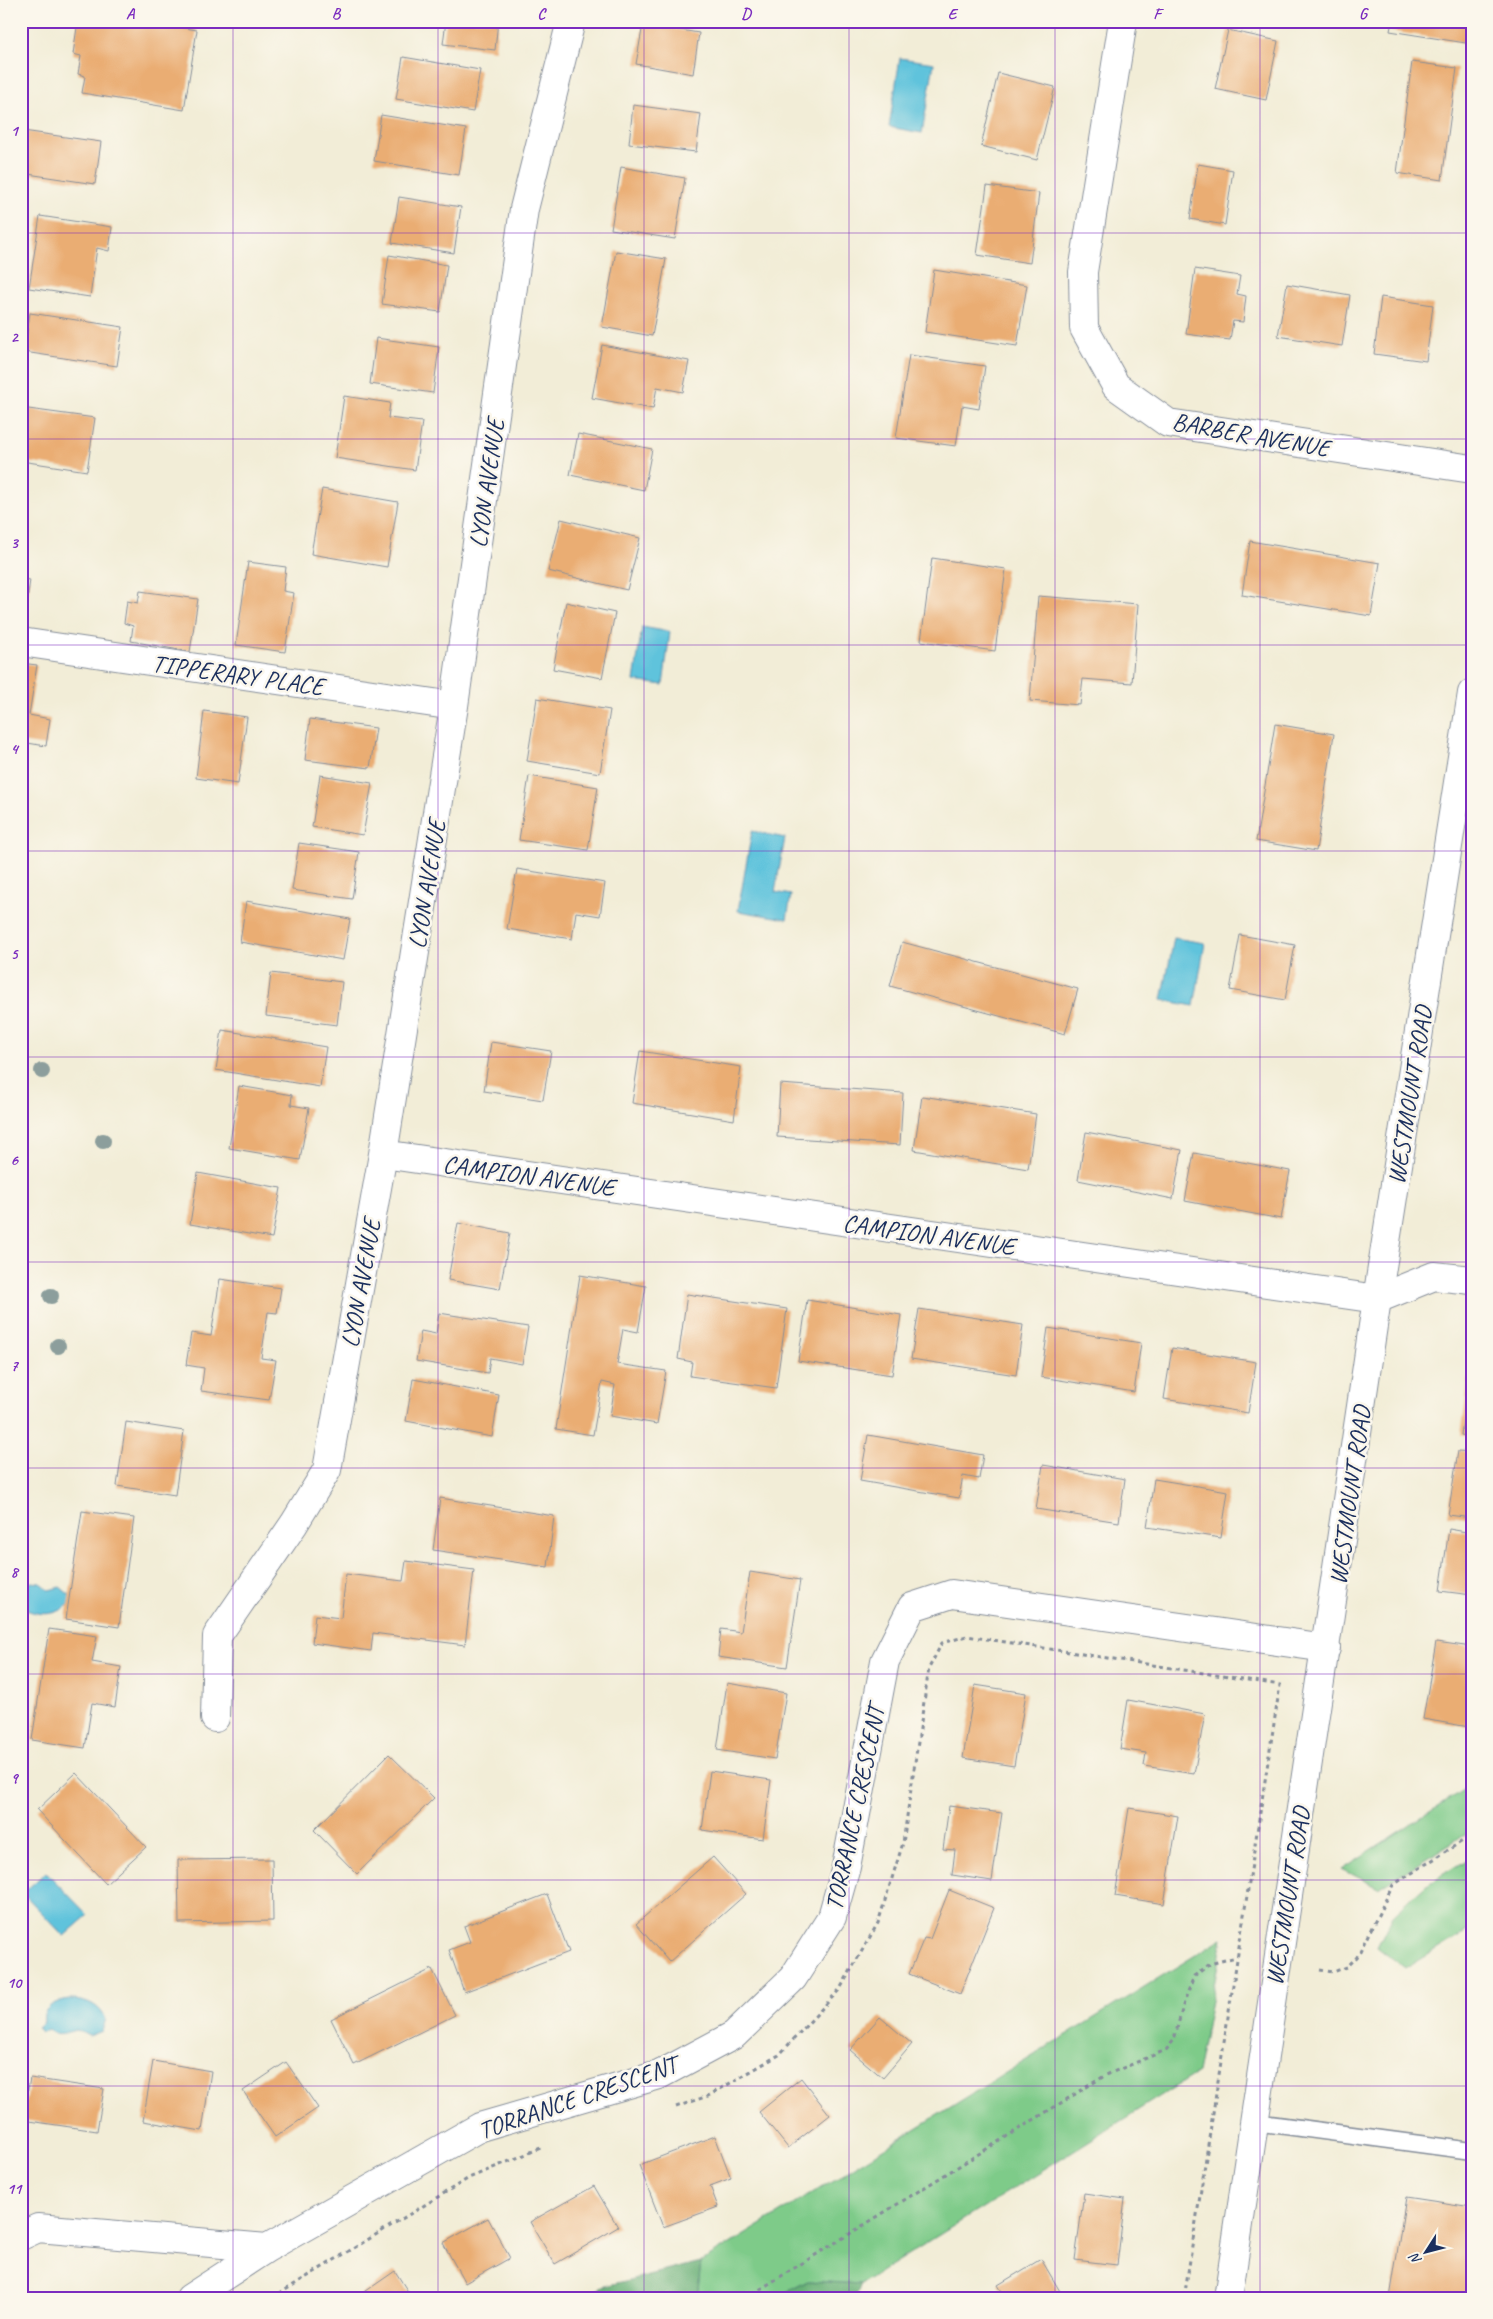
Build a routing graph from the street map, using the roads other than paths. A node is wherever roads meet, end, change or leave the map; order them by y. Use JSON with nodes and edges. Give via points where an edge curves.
{"nodes":[{"id":1,"x":571,"y":21,"type":"edge"},
{"id":2,"x":1122,"y":21,"type":"edge"},
{"id":3,"x":1472,"y":469,"type":"edge"},
{"id":4,"x":21,"y":642,"type":"edge"},
{"id":5,"x":1472,"y":694,"type":"edge"},
{"id":6,"x":454,"y":706,"type":"junction"},
{"id":7,"x":383,"y":1154,"type":"junction"},
{"id":8,"x":1472,"y":1280,"type":"edge"},
{"id":9,"x":1377,"y":1300,"type":"junction"},
{"id":10,"x":1326,"y":1648,"type":"junction"},
{"id":11,"x":215,"y":1718,"type":"dead end"},
{"id":12,"x":1255,"y":2122,"type":"junction"},
{"id":13,"x":1472,"y":2151,"type":"edge"},
{"id":14,"x":21,"y":2236,"type":"edge"},
{"id":15,"x":267,"y":2248,"type":"junction"},
{"id":16,"x":190,"y":2298,"type":"edge"},
{"id":17,"x":1228,"y":2298,"type":"edge"}],
"edges":[{"from":1,"to":6,"type":"street","name":"LYON AVENUE","via":[[524,209]]},
{"from":2,"to":3,"type":"street","name":"BARBER AVENUE","via":[[1083,272],[1084,328],[1116,386],[1168,423]]},
{"from":4,"to":6,"type":"street","name":"TIPPERARY PLACE"},
{"from":5,"to":9,"type":"street","name":"WESTMOUNT ROAD"},
{"from":6,"to":7,"type":"street","name":"LYON AVENUE"},
{"from":7,"to":9,"type":"street","name":"CAMPION AVENUE"},
{"from":7,"to":11,"type":"street","name":"LYON AVENUE","via":[[327,1470],[217,1636]]},
{"from":8,"to":9,"type":"street","via":[[1434,1276]]},
{"from":9,"to":10,"type":"street","name":"WESTMOUNT ROAD"},
{"from":10,"to":12,"type":"street","name":"WESTMOUNT ROAD","via":[[1276,1964]]},
{"from":10,"to":15,"type":"street","name":"TORRANCE CRESCENT","via":[[952,1594],[912,1607],[885,1661],[846,1867],[832,1917],[793,1978],[734,2035],[659,2075],[480,2126]]},
{"from":12,"to":13,"type":"lane"},
{"from":12,"to":17,"type":"street","name":"WESTMOUNT ROAD"},
{"from":14,"to":15,"type":"street","via":[[38,2228]]},
{"from":15,"to":16,"type":"street","name":"TORRANCE CRESCENT"}]}
